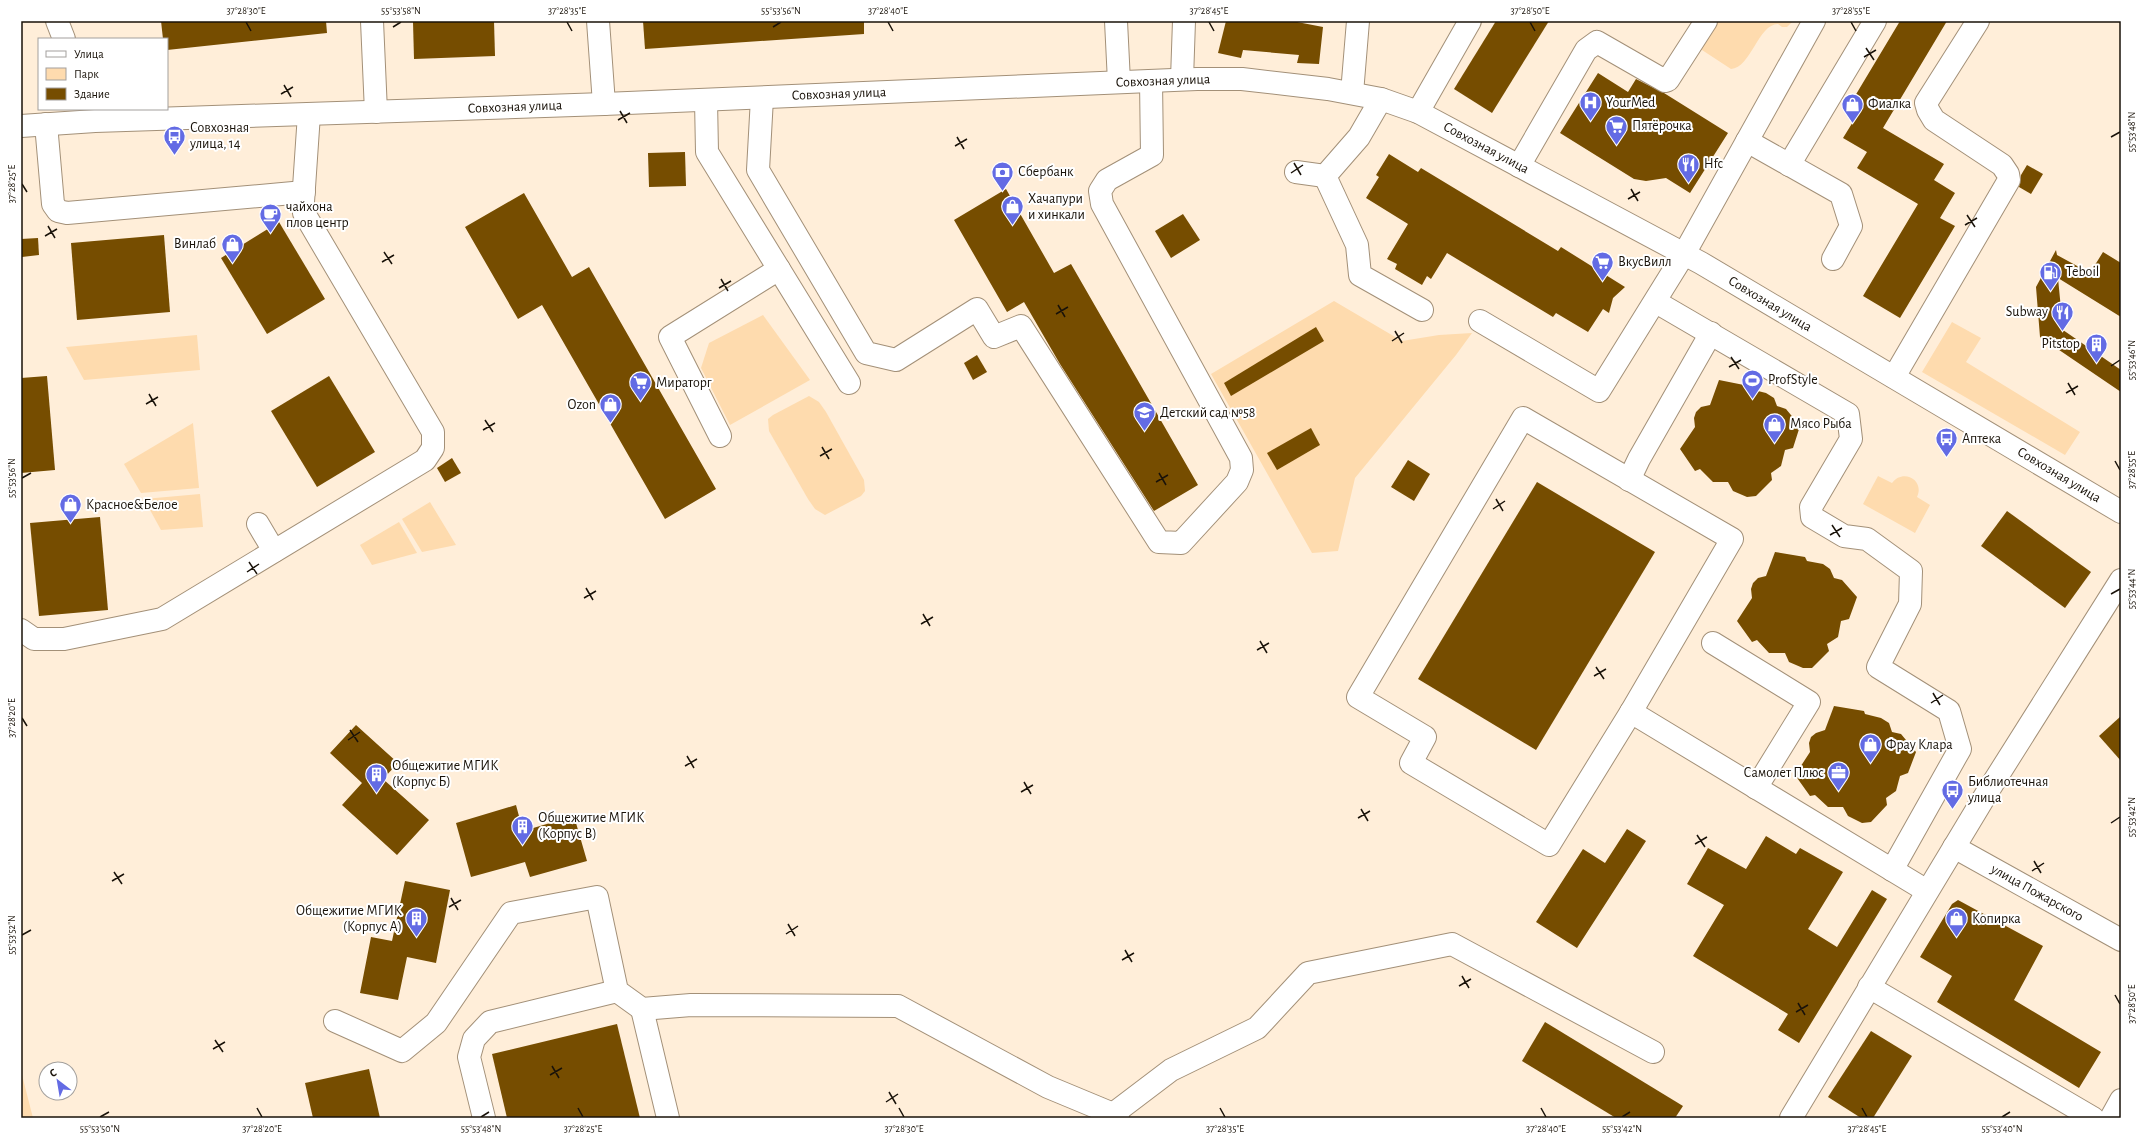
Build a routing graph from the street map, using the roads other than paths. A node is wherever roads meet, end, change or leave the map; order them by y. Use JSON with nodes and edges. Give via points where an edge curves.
{"nodes":[{"id":1,"x":57,"y":21,"type":"edge"},
{"id":2,"x":372,"y":21,"type":"edge"},
{"id":3,"x":598,"y":21,"type":"edge"},
{"id":4,"x":1116,"y":21,"type":"edge"},
{"id":5,"x":1184,"y":21,"type":"edge"},
{"id":6,"x":1358,"y":21,"type":"edge"},
{"id":7,"x":1470,"y":21,"type":"edge"},
{"id":8,"x":1706,"y":21,"type":"edge"},
{"id":9,"x":1814,"y":21,"type":"edge"},
{"id":10,"x":1875,"y":21,"type":"edge"},
{"id":11,"x":1978,"y":21,"type":"edge"},
{"id":12,"x":64,"y":38,"type":"edge"},
{"id":13,"x":1182,"y":79,"type":"junction"},
{"id":14,"x":1151,"y":81,"type":"junction"},
{"id":15,"x":1119,"y":82,"type":"junction"},
{"id":16,"x":1352,"y":93,"type":"junction"},
{"id":17,"x":762,"y":98,"type":"junction"},
{"id":18,"x":1381,"y":99,"type":"junction"},
{"id":19,"x":706,"y":100,"type":"junction"},
{"id":20,"x":604,"y":104,"type":"junction"},
{"id":21,"x":376,"y":112,"type":"junction"},
{"id":22,"x":1418,"y":112,"type":"junction"},
{"id":23,"x":310,"y":114,"type":"junction"},
{"id":24,"x":93,"y":115,"type":"edge"},
{"id":25,"x":46,"y":124,"type":"junction"},
{"id":26,"x":21,"y":126,"type":"edge"},
{"id":27,"x":1747,"y":141,"type":"junction"},
{"id":28,"x":1789,"y":165,"type":"junction"},
{"id":29,"x":1519,"y":166,"type":"junction"},
{"id":30,"x":1296,"y":172,"type":"dead end"},
{"id":31,"x":1325,"y":176,"type":"junction"},
{"id":32,"x":304,"y":192,"type":"junction"},
{"id":33,"x":1684,"y":254,"type":"junction"},
{"id":34,"x":1834,"y":259,"type":"dead end"},
{"id":35,"x":779,"y":269,"type":"junction"},
{"id":36,"x":1656,"y":302,"type":"junction"},
{"id":37,"x":1422,"y":310,"type":"dead end"},
{"id":38,"x":1480,"y":321,"type":"dead end"},
{"id":39,"x":1711,"y":333,"type":"junction"},
{"id":40,"x":1894,"y":377,"type":"junction"},
{"id":41,"x":848,"y":383,"type":"dead end"},
{"id":42,"x":720,"y":436,"type":"dead end"},
{"id":43,"x":1629,"y":480,"type":"junction"},
{"id":44,"x":2121,"y":512,"type":"edge"},
{"id":45,"x":258,"y":524,"type":"dead end"},
{"id":46,"x":274,"y":551,"type":"junction"},
{"id":47,"x":2121,"y":580,"type":"edge"},
{"id":48,"x":21,"y":630,"type":"edge"},
{"id":49,"x":1713,"y":643,"type":"dead end"},
{"id":50,"x":1631,"y":712,"type":"junction"},
{"id":51,"x":1756,"y":788,"type":"junction"},
{"id":52,"x":1954,"y":847,"type":"junction"},
{"id":53,"x":1892,"y":870,"type":"junction"},
{"id":54,"x":1927,"y":891,"type":"junction"},
{"id":55,"x":2121,"y":940,"type":"edge"},
{"id":56,"x":1869,"y":987,"type":"junction"},
{"id":57,"x":617,"y":991,"type":"junction"},
{"id":58,"x":642,"y":1009,"type":"junction"},
{"id":59,"x":335,"y":1021,"type":"dead end"},
{"id":60,"x":1653,"y":1052,"type":"dead end"},
{"id":61,"x":2121,"y":1100,"type":"edge"},
{"id":62,"x":1115,"y":1116,"type":"edge"},
{"id":63,"x":484,"y":1118,"type":"edge"},
{"id":64,"x":668,"y":1118,"type":"edge"},
{"id":65,"x":1791,"y":1118,"type":"edge"},
{"id":66,"x":2093,"y":1118,"type":"edge"},
{"id":67,"x":2111,"y":1118,"type":"edge"}],
"edges":[{"from":1,"to":12,"type":"street"},
{"from":2,"to":21,"type":"street"},
{"from":3,"to":20,"type":"street"},
{"from":4,"to":15,"type":"street"},
{"from":5,"to":13,"type":"street"},
{"from":6,"to":16,"type":"street"},
{"from":7,"to":22,"type":"street"},
{"from":8,"to":29,"type":"street","via":[[1665,81],[1597,42],[1586,50]]},
{"from":9,"to":27,"type":"street"},
{"from":10,"to":28,"type":"street"},
{"from":11,"to":40,"type":"street","via":[[1926,103],[1934,120],[2002,165],[2009,180]]},
{"from":13,"to":14,"type":"street","name":"Совхозная улица"},
{"from":13,"to":16,"type":"street","name":"Совхозная улица","via":[[1242,79]]},
{"from":14,"to":15,"type":"street","name":"Совхозная улица"},
{"from":14,"to":17,"type":"street","via":[[1152,155],[1107,180],[1100,191],[1102,204],[1241,458],[1242,470],[1237,482],[1181,543],[1159,542],[1021,326],[994,337],[977,309],[896,360],[866,353],[758,170]]},
{"from":15,"to":17,"type":"street","name":"Совхозная улица"},
{"from":16,"to":18,"type":"street","name":"Совхозная улица"},
{"from":17,"to":19,"type":"street","name":"Совхозная улица"},
{"from":18,"to":22,"type":"street","name":"Совхозная улица"},
{"from":18,"to":31,"type":"street","via":[[1359,137]]},
{"from":19,"to":20,"type":"street","name":"Совхозная улица"},
{"from":19,"to":35,"type":"street","via":[[707,152]]},
{"from":20,"to":21,"type":"street","name":"Совхозная улица"},
{"from":21,"to":23,"type":"street","name":"Совхозная улица"},
{"from":22,"to":29,"type":"street","name":"Совхозная улица"},
{"from":23,"to":24,"type":"street","name":"Совхозная улица"},
{"from":23,"to":32,"type":"street"},
{"from":24,"to":25,"type":"street","name":"Совхозная улица"},
{"from":25,"to":26,"type":"street","name":"Совхозная улица"},
{"from":25,"to":32,"type":"street","via":[[53,204],[58,211],[67,214]]},
{"from":27,"to":28,"type":"street"},
{"from":27,"to":33,"type":"street"},
{"from":28,"to":34,"type":"street","via":[[1841,194],[1852,226]]},
{"from":29,"to":33,"type":"street","name":"Совхозная улица"},
{"from":30,"to":31,"type":"street"},
{"from":31,"to":37,"type":"street","via":[[1357,245],[1360,275]]},
{"from":32,"to":46,"type":"street","via":[[304,213],[308,224],[433,432],[433,448],[425,460]]},
{"from":33,"to":36,"type":"street"},
{"from":33,"to":40,"type":"street","name":"Совхозная улица"},
{"from":35,"to":41,"type":"street"},
{"from":35,"to":42,"type":"street","via":[[670,337]]},
{"from":36,"to":38,"type":"street","via":[[1599,391]]},
{"from":36,"to":39,"type":"street"},
{"from":39,"to":43,"type":"street"},
{"from":39,"to":53,"type":"street","via":[[1848,414],[1851,439],[1812,507],[1812,517],[1844,536],[1867,539],[1911,570],[1910,604],[1878,666],[1949,711],[1960,749]]},
{"from":40,"to":44,"type":"street","name":"Совхозная улица"},
{"from":43,"to":50,"type":"street","via":[[1732,539]]},
{"from":43,"to":50,"type":"street","via":[[1523,418],[1358,697],[1425,737],[1411,763],[1549,845]]},
{"from":45,"to":46,"type":"street"},
{"from":46,"to":48,"type":"street","via":[[162,619],[64,639],[34,638]]},
{"from":47,"to":52,"type":"street"},
{"from":49,"to":51,"type":"street","via":[[1809,702]]},
{"from":50,"to":51,"type":"street"},
{"from":51,"to":53,"type":"street"},
{"from":52,"to":54,"type":"street"},
{"from":52,"to":55,"type":"street","name":"улица Пожарского"},
{"from":53,"to":54,"type":"street"},
{"from":54,"to":56,"type":"street"},
{"from":56,"to":65,"type":"street"},
{"from":56,"to":66,"type":"street"},
{"from":57,"to":58,"type":"street"},
{"from":57,"to":59,"type":"street","via":[[597,897],[511,913],[436,1023],[402,1051]]},
{"from":57,"to":63,"type":"street","via":[[490,1022],[474,1039],[469,1057]]},
{"from":58,"to":62,"type":"street","via":[[691,1005],[898,1006],[1048,1087]]},
{"from":58,"to":64,"type":"street"},
{"from":60,"to":62,"type":"street","via":[[1452,944],[1308,973],[1258,1028],[1171,1070]]},
{"from":61,"to":67,"type":"street"}]}
